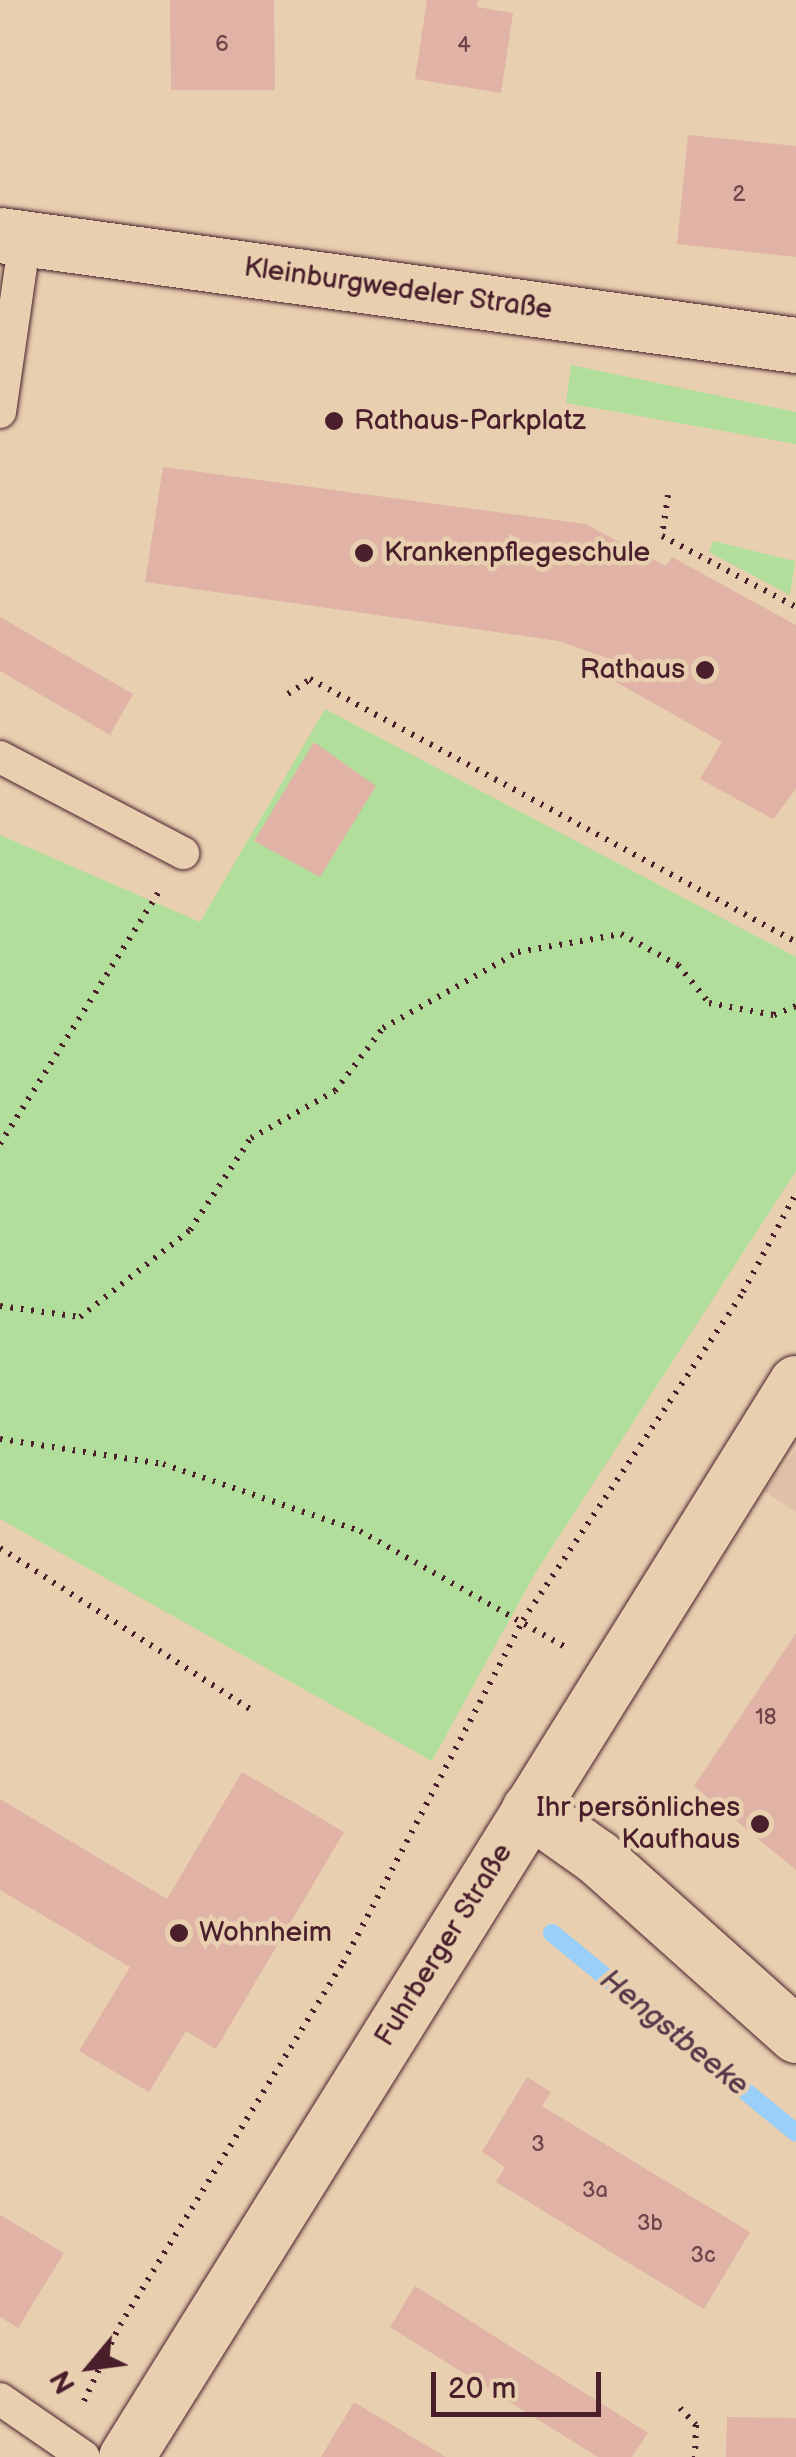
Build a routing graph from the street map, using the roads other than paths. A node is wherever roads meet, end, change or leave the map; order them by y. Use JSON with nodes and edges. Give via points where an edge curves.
{"nodes":[{"id":1,"x":12,"y":237,"type":"edge"},
{"id":2,"x":796,"y":345,"type":"edge"},
{"id":3,"x":0,"y":412,"type":"edge"},
{"id":4,"x":0,"y":757,"type":"edge"},
{"id":5,"x":184,"y":853,"type":"road end"},
{"id":6,"x":796,"y":1383,"type":"edge"},
{"id":7,"x":528,"y":1809,"type":"junction"},
{"id":8,"x":796,"y":2034,"type":"edge"},
{"id":9,"x":0,"y":2399,"type":"edge"},
{"id":10,"x":74,"y":2451,"type":"edge"},
{"id":11,"x":126,"y":2457,"type":"edge"}],
"edges":[{"from":1,"to":2,"type":"main road","name":"Kleinburgwedeler Straße"},
{"from":1,"to":3,"type":"lane"},
{"from":4,"to":5,"type":"lane"},
{"from":6,"to":7,"type":"main road","name":"Fuhrberger Straße"},
{"from":7,"to":8,"type":"main road","via":[[598,1857]]},
{"from":7,"to":11,"type":"main road","name":"Fuhrberger Straße"},
{"from":9,"to":10,"type":"lane"}]}
